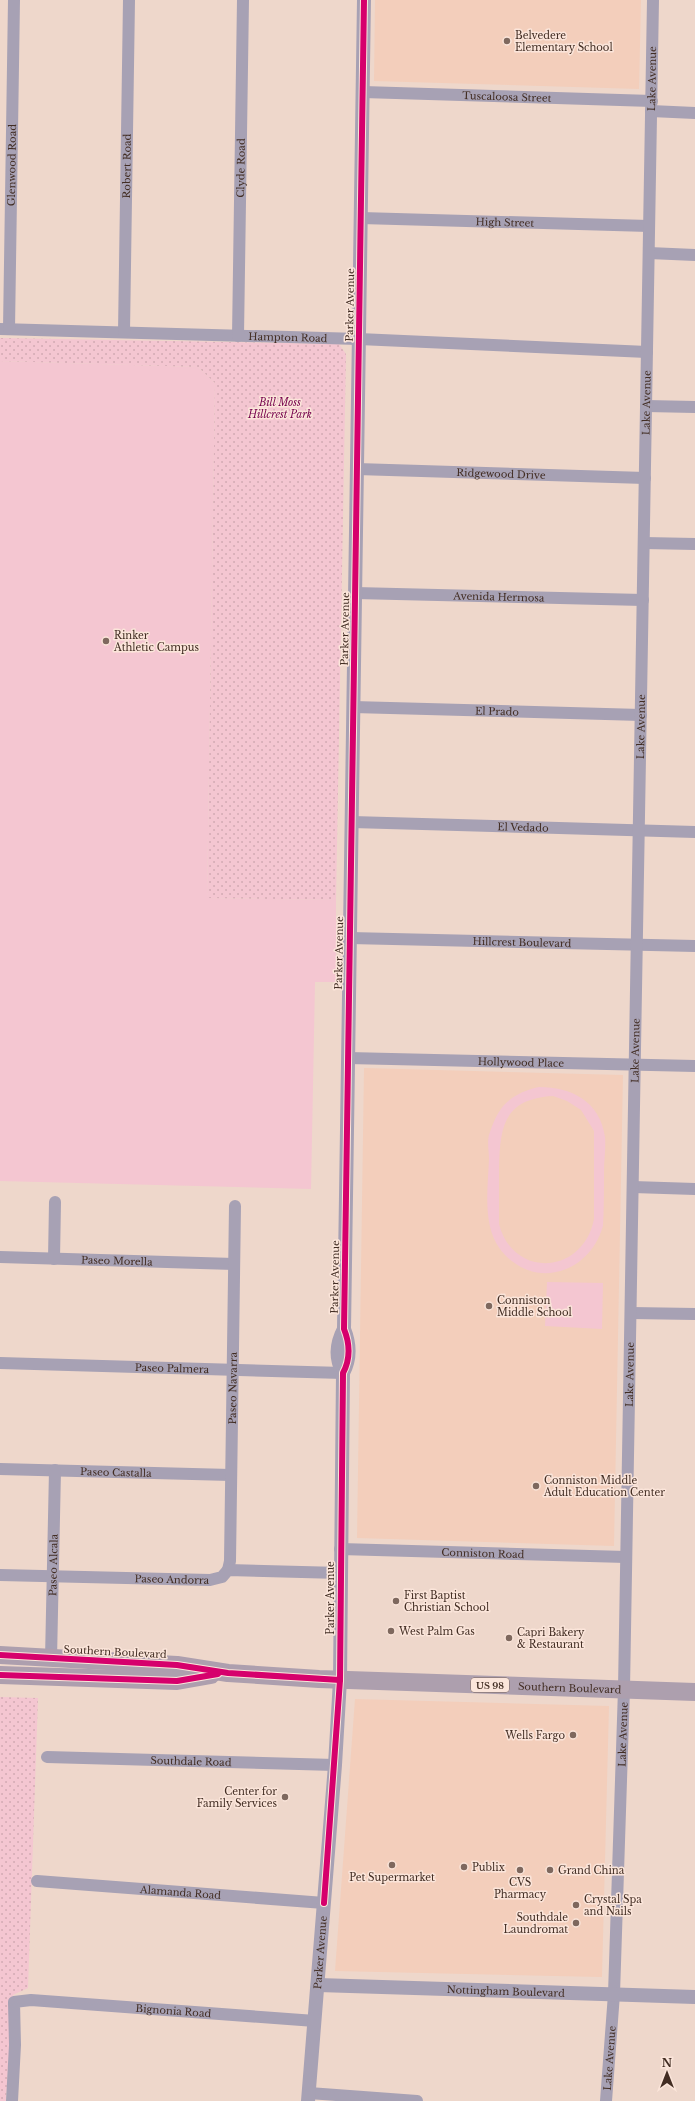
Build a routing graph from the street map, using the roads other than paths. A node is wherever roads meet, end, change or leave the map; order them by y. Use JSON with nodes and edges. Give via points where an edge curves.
{"nodes":[{"id":1,"x":14,"y":0,"type":"edge"},
{"id":2,"x":129,"y":0,"type":"edge"},
{"id":3,"x":243,"y":0,"type":"edge"},
{"id":4,"x":364,"y":0,"type":"edge"},
{"id":5,"x":653,"y":0,"type":"edge"},
{"id":6,"x":363,"y":92,"type":"junction"},
{"id":7,"x":651,"y":106,"type":"junction"},
{"id":8,"x":695,"y":113,"type":"edge"},
{"id":9,"x":361,"y":218,"type":"junction"},
{"id":10,"x":649,"y":226,"type":"junction"},
{"id":11,"x":649,"y":254,"type":"junction"},
{"id":12,"x":695,"y":255,"type":"edge"},
{"id":13,"x":5,"y":329,"type":"edge"},
{"id":14,"x":124,"y":332,"type":"junction"},
{"id":15,"x":238,"y":336,"type":"junction"},
{"id":16,"x":359,"y":339,"type":"junction"},
{"id":17,"x":647,"y":352,"type":"junction"},
{"id":18,"x":646,"y":406,"type":"junction"},
{"id":19,"x":695,"y":407,"type":"edge"},
{"id":20,"x":357,"y":469,"type":"junction"},
{"id":21,"x":645,"y":478,"type":"junction"},
{"id":22,"x":644,"y":543,"type":"junction"},
{"id":23,"x":695,"y":544,"type":"edge"},
{"id":24,"x":355,"y":593,"type":"junction"},
{"id":25,"x":643,"y":600,"type":"junction"},
{"id":26,"x":353,"y":707,"type":"junction"},
{"id":27,"x":641,"y":715,"type":"junction"},
{"id":28,"x":352,"y":822,"type":"junction"},
{"id":29,"x":639,"y":830,"type":"junction"},
{"id":30,"x":695,"y":832,"type":"edge"},
{"id":31,"x":350,"y":938,"type":"junction"},
{"id":32,"x":637,"y":945,"type":"junction"},
{"id":33,"x":695,"y":946,"type":"edge"},
{"id":34,"x":348,"y":1058,"type":"junction"},
{"id":35,"x":635,"y":1064,"type":"junction"},
{"id":36,"x":695,"y":1066,"type":"edge"},
{"id":37,"x":633,"y":1187,"type":"junction"},
{"id":38,"x":695,"y":1189,"type":"edge"},
{"id":39,"x":55,"y":1202,"type":"dead end"},
{"id":40,"x":235,"y":1206,"type":"dead end"},
{"id":41,"x":0,"y":1257,"type":"edge"},
{"id":42,"x":54,"y":1259,"type":"junction"},
{"id":43,"x":234,"y":1264,"type":"junction"},
{"id":44,"x":631,"y":1313,"type":"junction"},
{"id":45,"x":695,"y":1314,"type":"edge"},
{"id":46,"x":0,"y":1363,"type":"edge"},
{"id":47,"x":233,"y":1370,"type":"junction"},
{"id":48,"x":343,"y":1373,"type":"junction"},
{"id":49,"x":0,"y":1469,"type":"edge"},
{"id":50,"x":55,"y":1470,"type":"junction"},
{"id":51,"x":231,"y":1475,"type":"junction"},
{"id":52,"x":340,"y":1549,"type":"junction"},
{"id":53,"x":626,"y":1557,"type":"junction"},
{"id":54,"x":228,"y":1570,"type":"junction"},
{"id":55,"x":340,"y":1573,"type":"junction"},
{"id":56,"x":0,"y":1574,"type":"edge"},
{"id":57,"x":54,"y":1576,"type":"junction"},
{"id":58,"x":0,"y":1656,"type":"edge"},
{"id":59,"x":51,"y":1659,"type":"junction"},
{"id":60,"x":228,"y":1673,"type":"junction"},
{"id":61,"x":0,"y":1675,"type":"edge"},
{"id":62,"x":340,"y":1680,"type":"junction"},
{"id":63,"x":624,"y":1689,"type":"junction"},
{"id":64,"x":695,"y":1692,"type":"edge"},
{"id":65,"x":46,"y":1757,"type":"dead end"},
{"id":66,"x":335,"y":1765,"type":"junction"},
{"id":67,"x":38,"y":1881,"type":"dead end"},
{"id":68,"x":324,"y":1902,"type":"junction"},
{"id":69,"x":318,"y":1985,"type":"junction"},
{"id":70,"x":695,"y":1992,"type":"edge"},
{"id":71,"x":614,"y":1994,"type":"junction"},
{"id":72,"x":695,"y":1997,"type":"edge"},
{"id":73,"x":315,"y":2021,"type":"junction"},
{"id":74,"x":308,"y":2097,"type":"edge"},
{"id":75,"x":12,"y":2101,"type":"edge"},
{"id":76,"x":417,"y":2101,"type":"edge"},
{"id":77,"x":606,"y":2101,"type":"edge"}],
"edges":[{"from":1,"to":13,"type":"street","name":"Glenwood Road"},
{"from":2,"to":14,"type":"street","name":"Robert Road"},
{"from":3,"to":15,"type":"street","name":"Clyde Road"},
{"from":4,"to":6,"type":"street","name":"Parker Avenue"},
{"from":5,"to":7,"type":"street","name":"Lake Avenue"},
{"from":6,"to":7,"type":"street","name":"Tuscaloosa Street"},
{"from":6,"to":9,"type":"street","name":"Parker Avenue"},
{"from":7,"to":8,"type":"street","name":"Tuscaloosa Street"},
{"from":7,"to":10,"type":"street","name":"Lake Avenue"},
{"from":9,"to":10,"type":"street","name":"High Street"},
{"from":9,"to":16,"type":"street","name":"Parker Avenue"},
{"from":10,"to":11,"type":"street","name":"Lake Avenue"},
{"from":11,"to":12,"type":"street"},
{"from":11,"to":17,"type":"street","name":"Lake Avenue"},
{"from":13,"to":14,"type":"street","name":"Hampton Road"},
{"from":14,"to":15,"type":"street","name":"Hampton Road"},
{"from":15,"to":16,"type":"street","name":"Hampton Road"},
{"from":16,"to":17,"type":"street","name":"Hampton Road"},
{"from":16,"to":20,"type":"street","name":"Parker Avenue"},
{"from":17,"to":18,"type":"street","name":"Lake Avenue"},
{"from":18,"to":19,"type":"street"},
{"from":18,"to":21,"type":"street","name":"Lake Avenue"},
{"from":20,"to":21,"type":"street","name":"Ridgewood Drive"},
{"from":20,"to":24,"type":"street","name":"Parker Avenue"},
{"from":21,"to":22,"type":"street","name":"Lake Avenue"},
{"from":22,"to":23,"type":"street"},
{"from":22,"to":25,"type":"street","name":"Lake Avenue"},
{"from":24,"to":25,"type":"street","name":"Avenida Hermosa"},
{"from":24,"to":26,"type":"street","name":"Parker Avenue"},
{"from":25,"to":27,"type":"street","name":"Lake Avenue"},
{"from":26,"to":27,"type":"street","name":"El Prado"},
{"from":26,"to":28,"type":"street","name":"Parker Avenue"},
{"from":27,"to":29,"type":"street","name":"Lake Avenue"},
{"from":28,"to":29,"type":"street","name":"El Vedado"},
{"from":28,"to":31,"type":"street","name":"Parker Avenue"},
{"from":29,"to":30,"type":"street","name":"El Vedado"},
{"from":29,"to":32,"type":"street","name":"Lake Avenue"},
{"from":31,"to":32,"type":"street","name":"Hillcrest Boulevard"},
{"from":31,"to":34,"type":"street","name":"Parker Avenue"},
{"from":32,"to":33,"type":"street","name":"Hillcrest Boulevard"},
{"from":32,"to":35,"type":"street","name":"Lake Avenue"},
{"from":34,"to":35,"type":"street","name":"Hollywood Place"},
{"from":34,"to":48,"type":"street","name":"Parker Avenue","via":[[344,1329],[349,1340],[349,1362]]},
{"from":35,"to":36,"type":"street","name":"Hollywood Place"},
{"from":35,"to":37,"type":"street","name":"Lake Avenue"},
{"from":37,"to":38,"type":"street"},
{"from":37,"to":44,"type":"street","name":"Lake Avenue"},
{"from":39,"to":42,"type":"street"},
{"from":40,"to":43,"type":"street","name":"Paseo Navarra"},
{"from":41,"to":42,"type":"street","name":"Paseo Morella"},
{"from":42,"to":43,"type":"street","name":"Paseo Morella"},
{"from":43,"to":47,"type":"street","name":"Paseo Navarra"},
{"from":44,"to":45,"type":"street"},
{"from":44,"to":53,"type":"street","name":"Lake Avenue"},
{"from":46,"to":47,"type":"street","name":"Paseo Palmera"},
{"from":47,"to":48,"type":"street","name":"Paseo Palmera"},
{"from":47,"to":51,"type":"street","name":"Paseo Navarra"},
{"from":48,"to":52,"type":"street","name":"Parker Avenue"},
{"from":49,"to":50,"type":"street","name":"Paseo Castalla"},
{"from":50,"to":51,"type":"street","name":"Paseo Castalla"},
{"from":50,"to":57,"type":"street","name":"Paseo Alcala"},
{"from":51,"to":54,"type":"street","name":"Paseo Navarra"},
{"from":52,"to":53,"type":"street","name":"Conniston Road"},
{"from":52,"to":55,"type":"street","name":"Parker Avenue"},
{"from":53,"to":63,"type":"street","name":"Lake Avenue"},
{"from":54,"to":55,"type":"street"},
{"from":54,"to":57,"type":"street","name":"Paseo Andorra","via":[[222,1576],[210,1580]]},
{"from":55,"to":62,"type":"street","name":"Parker Avenue"},
{"from":56,"to":57,"type":"street","name":"Paseo Andorra"},
{"from":57,"to":59,"type":"street","name":"Paseo Alcala"},
{"from":58,"to":59,"type":"main road","name":"Southern Boulevard","number":"US 98"},
{"from":59,"to":60,"type":"main road","name":"Southern Boulevard","number":"US 98","via":[[177,1665]]},
{"from":59,"to":61,"type":"main road"},
{"from":60,"to":61,"type":"main road","name":"Southern Boulevard","number":"US 98","via":[[177,1681]]},
{"from":60,"to":62,"type":"main road","name":"Southern Boulevard","number":"US 98"},
{"from":62,"to":63,"type":"main road","name":"Southern Boulevard","number":"US 98"},
{"from":62,"to":66,"type":"street","name":"Parker Avenue"},
{"from":63,"to":64,"type":"main road","name":"Southern Boulevard","number":"US 98"},
{"from":63,"to":71,"type":"street","name":"Lake Avenue"},
{"from":65,"to":66,"type":"street","name":"Southdale Road"},
{"from":66,"to":68,"type":"street","name":"Parker Avenue"},
{"from":67,"to":68,"type":"street","name":"Alamanda Road"},
{"from":68,"to":69,"type":"street","name":"Parker Avenue"},
{"from":69,"to":71,"type":"street","name":"Nottingham Boulevard"},
{"from":69,"to":73,"type":"street","name":"Parker Avenue"},
{"from":70,"to":72,"type":"street"},
{"from":71,"to":72,"type":"street","name":"Nottingham Boulevard"},
{"from":71,"to":77,"type":"street","name":"Lake Avenue"},
{"from":73,"to":74,"type":"street","name":"Parker Avenue"},
{"from":73,"to":75,"type":"street","name":"Bignonia Road","via":[[31,2000],[14,2002]]},
{"from":74,"to":76,"type":"street"}]}
